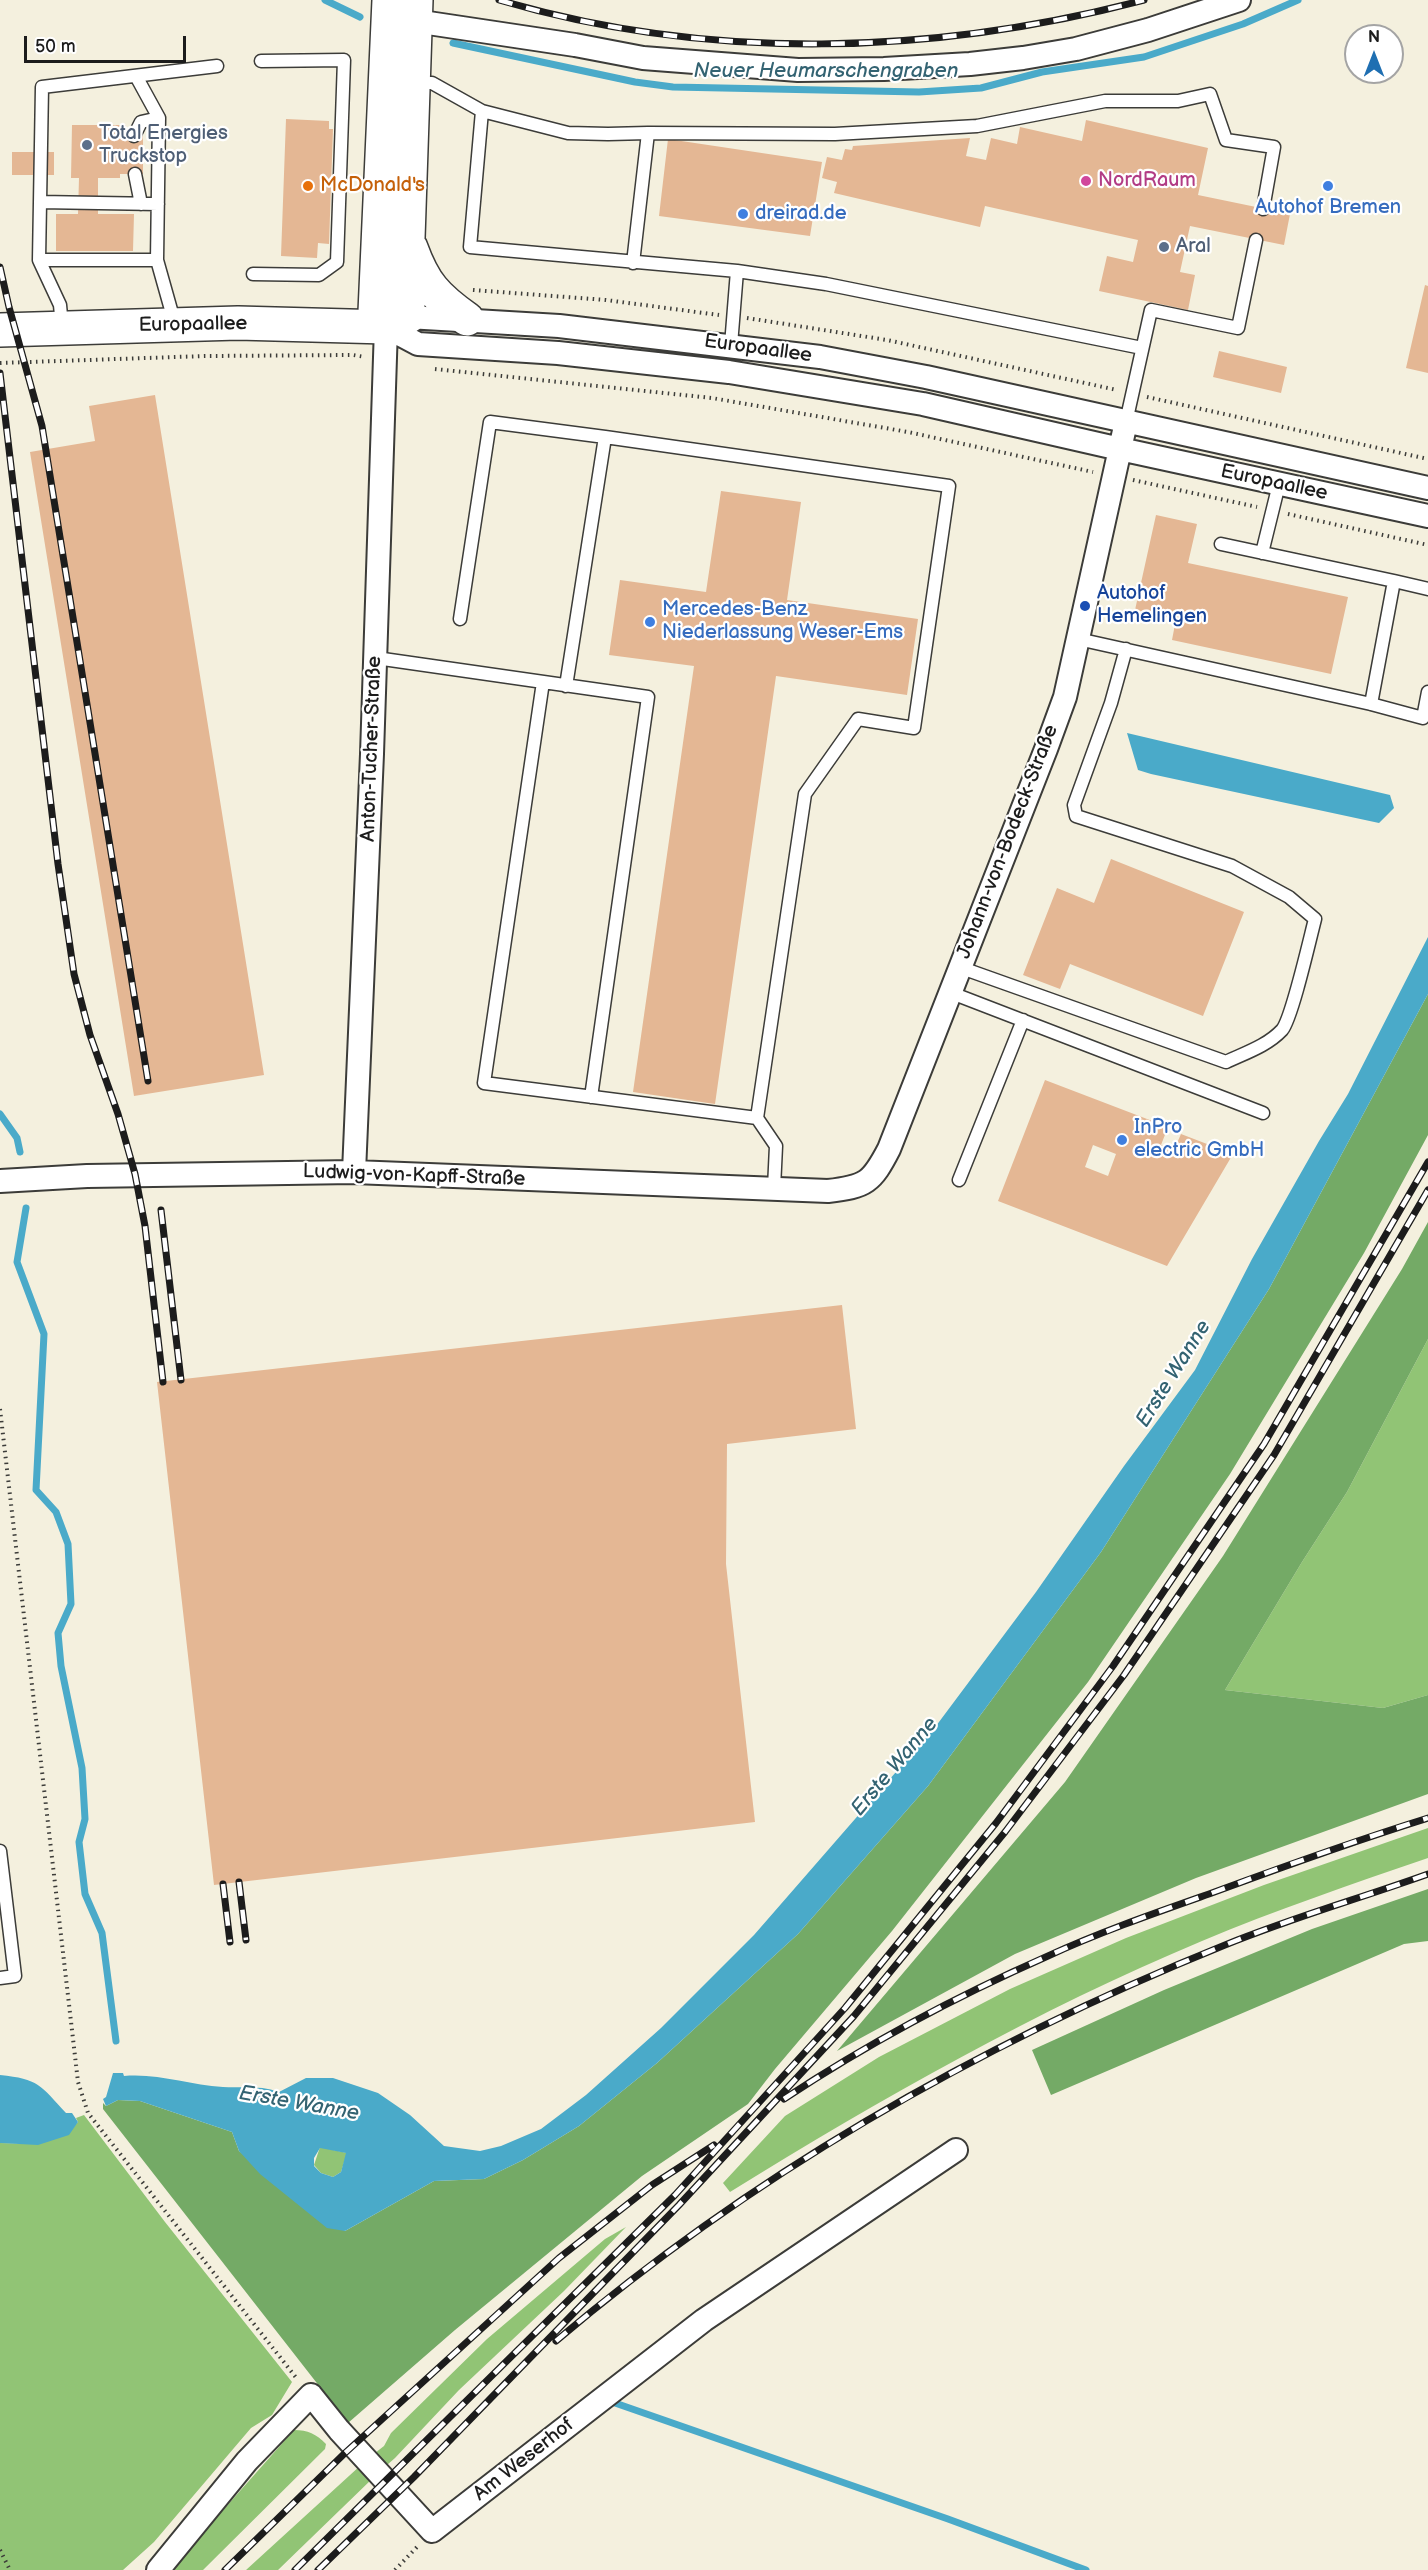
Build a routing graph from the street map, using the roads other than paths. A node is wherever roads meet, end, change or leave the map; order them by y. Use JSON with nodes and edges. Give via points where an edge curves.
{"nodes":[{"id":1,"x":389,"y":0,"type":"edge"},
{"id":2,"x":1239,"y":0,"type":"edge"},
{"id":3,"x":416,"y":11,"type":"edge"},
{"id":4,"x":261,"y":61,"type":"dead end"},
{"id":5,"x":217,"y":66,"type":"dead end"},
{"id":6,"x":136,"y":76,"type":"junction"},
{"id":7,"x":414,"y":83,"type":"junction"},
{"id":8,"x":482,"y":111,"type":"junction"},
{"id":9,"x":159,"y":118,"type":"junction"},
{"id":10,"x":648,"y":133,"type":"junction"},
{"id":11,"x":134,"y":136,"type":"dead end"},
{"id":12,"x":135,"y":174,"type":"dead end"},
{"id":13,"x":40,"y":202,"type":"junction"},
{"id":14,"x":141,"y":204,"type":"junction"},
{"id":15,"x":158,"y":204,"type":"junction"},
{"id":16,"x":1263,"y":209,"type":"dead end"},
{"id":17,"x":408,"y":238,"type":"junction"},
{"id":18,"x":1256,"y":240,"type":"dead end"},
{"id":19,"x":39,"y":260,"type":"junction"},
{"id":20,"x":157,"y":260,"type":"junction"},
{"id":21,"x":633,"y":263,"type":"junction"},
{"id":22,"x":737,"y":270,"type":"junction"},
{"id":23,"x":253,"y":274,"type":"dead end"},
{"id":24,"x":466,"y":319,"type":"junction"},
{"id":25,"x":397,"y":322,"type":"junction"},
{"id":26,"x":175,"y":325,"type":"junction"},
{"id":27,"x":62,"y":329,"type":"junction"},
{"id":28,"x":0,"y":330,"type":"edge"},
{"id":29,"x":731,"y":345,"type":"junction"},
{"id":30,"x":1142,"y":348,"type":"junction"},
{"id":31,"x":1126,"y":422,"type":"junction"},
{"id":32,"x":604,"y":437,"type":"junction"},
{"id":33,"x":1120,"y":449,"type":"junction"},
{"id":34,"x":1279,"y":484,"type":"junction"},
{"id":35,"x":1428,"y":488,"type":"edge"},
{"id":36,"x":1428,"y":516,"type":"edge"},
{"id":37,"x":1221,"y":544,"type":"dead end"},
{"id":38,"x":1262,"y":554,"type":"junction"},
{"id":39,"x":1394,"y":581,"type":"junction"},
{"id":40,"x":1428,"y":589,"type":"edge"},
{"id":41,"x":460,"y":619,"type":"dead end"},
{"id":42,"x":1078,"y":639,"type":"junction"},
{"id":43,"x":1126,"y":649,"type":"junction"},
{"id":44,"x":376,"y":657,"type":"junction"},
{"id":45,"x":543,"y":682,"type":"junction"},
{"id":46,"x":566,"y":686,"type":"junction"},
{"id":47,"x":1428,"y":692,"type":"edge"},
{"id":48,"x":1371,"y":704,"type":"junction"},
{"id":49,"x":959,"y":967,"type":"junction"},
{"id":50,"x":949,"y":992,"type":"junction"},
{"id":51,"x":1023,"y":1020,"type":"junction"},
{"id":52,"x":591,"y":1097,"type":"junction"},
{"id":53,"x":1263,"y":1113,"type":"dead end"},
{"id":54,"x":757,"y":1118,"type":"junction"},
{"id":55,"x":354,"y":1172,"type":"junction"},
{"id":56,"x":959,"y":1180,"type":"dead end"},
{"id":57,"x":0,"y":1181,"type":"edge"},
{"id":58,"x":774,"y":1188,"type":"junction"},
{"id":59,"x":828,"y":1191,"type":"joint"},
{"id":60,"x":0,"y":1851,"type":"edge"},
{"id":61,"x":0,"y":1978,"type":"edge"},
{"id":62,"x":956,"y":2150,"type":"dead end"},
{"id":63,"x":158,"y":2570,"type":"edge"}],
"edges":[{"from":1,"to":25,"type":"street","via":[[375,312]]},
{"from":2,"to":3,"type":"street","via":[[1076,49],[980,63],[884,69],[798,70],[643,58]]},
{"from":3,"to":7,"type":"street"},
{"from":4,"to":23,"type":"lane","via":[[344,60],[337,262],[319,275]]},
{"from":5,"to":6,"type":"lane"},
{"from":6,"to":9,"type":"lane"},
{"from":6,"to":13,"type":"lane","via":[[42,87]]},
{"from":7,"to":8,"type":"lane","via":[[432,83]]},
{"from":7,"to":17,"type":"street"},
{"from":8,"to":10,"type":"lane","via":[[568,133]]},
{"from":8,"to":21,"type":"lane","via":[[470,248]]},
{"from":9,"to":11,"type":"lane","via":[[141,122]]},
{"from":9,"to":15,"type":"lane"},
{"from":10,"to":16,"type":"lane","via":[[836,134],[977,126],[1105,101],[1178,101],[1210,94],[1226,140],[1274,147]]},
{"from":10,"to":21,"type":"lane"},
{"from":12,"to":14,"type":"lane"},
{"from":13,"to":14,"type":"lane"},
{"from":13,"to":19,"type":"lane"},
{"from":14,"to":15,"type":"lane"},
{"from":15,"to":20,"type":"lane"},
{"from":17,"to":24,"type":"street","via":[[420,274],[445,303]]},
{"from":17,"to":25,"type":"street"},
{"from":18,"to":30,"type":"lane","via":[[1238,328],[1151,310]]},
{"from":19,"to":20,"type":"lane"},
{"from":19,"to":27,"type":"lane","via":[[60,305]]},
{"from":20,"to":26,"type":"lane"},
{"from":21,"to":22,"type":"lane"},
{"from":22,"to":29,"type":"lane"},
{"from":22,"to":30,"type":"lane","via":[[826,284]]},
{"from":24,"to":25,"type":"street","name":"Europaallee"},
{"from":24,"to":29,"type":"street","name":"Europaallee"},
{"from":25,"to":26,"type":"street","name":"Europaallee"},
{"from":25,"to":33,"type":"street","name":"Europaallee","via":[[418,344],[558,353],[729,372],[923,404]]},
{"from":25,"to":44,"type":"street","name":"Anton-Tucher-Straße","via":[[386,361]]},
{"from":26,"to":27,"type":"street","name":"Europaallee"},
{"from":27,"to":28,"type":"street","name":"Europaallee"},
{"from":29,"to":31,"type":"street","name":"Europaallee","via":[[926,377]]},
{"from":30,"to":31,"type":"lane"},
{"from":31,"to":33,"type":"street"},
{"from":31,"to":35,"type":"street","name":"Europaallee"},
{"from":32,"to":41,"type":"lane","via":[[490,422]]},
{"from":32,"to":46,"type":"lane"},
{"from":32,"to":54,"type":"lane","via":[[948,486],[914,728],[858,719],[805,794]]},
{"from":33,"to":34,"type":"street","name":"Europaallee"},
{"from":33,"to":42,"type":"street","name":"Johann-von-Bodeck-Straße"},
{"from":34,"to":36,"type":"street","name":"Europaallee"},
{"from":34,"to":38,"type":"lane"},
{"from":37,"to":38,"type":"lane"},
{"from":38,"to":39,"type":"lane"},
{"from":39,"to":40,"type":"lane"},
{"from":39,"to":48,"type":"lane"},
{"from":42,"to":43,"type":"lane"},
{"from":42,"to":49,"type":"street","name":"Johann-von-Bodeck-Straße","via":[[1065,697]]},
{"from":43,"to":48,"type":"lane"},
{"from":43,"to":49,"type":"lane","via":[[1074,805],[1076,816],[1232,866],[1289,897],[1315,919],[1283,1029],[1258,1048],[1226,1062]]},
{"from":44,"to":45,"type":"lane"},
{"from":44,"to":55,"type":"street","name":"Anton-Tucher-Straße"},
{"from":45,"to":46,"type":"lane"},
{"from":45,"to":52,"type":"lane","via":[[484,1083]]},
{"from":46,"to":52,"type":"lane","via":[[648,698]]},
{"from":47,"to":48,"type":"lane","via":[[1423,718]]},
{"from":49,"to":50,"type":"street","name":"Johann-von-Bodeck-Straße"},
{"from":50,"to":51,"type":"lane"},
{"from":50,"to":59,"type":"street","name":"Johann-von-Bodeck-Straße","via":[[879,1168],[866,1183]]},
{"from":51,"to":53,"type":"lane"},
{"from":51,"to":56,"type":"lane"},
{"from":52,"to":54,"type":"lane"},
{"from":54,"to":58,"type":"lane","via":[[776,1146]]},
{"from":55,"to":57,"type":"street","name":"Ludwig-von-Kapff-Straße","via":[[96,1175]]},
{"from":55,"to":58,"type":"street","name":"Ludwig-von-Kapff-Straße"},
{"from":58,"to":59,"type":"street","name":"Ludwig-von-Kapff-Straße"},
{"from":60,"to":61,"type":"lane","via":[[15,1976]]},
{"from":62,"to":63,"type":"street","name":"Am Weserhof","via":[[704,2319],[432,2531],[311,2395],[247,2461]]}]}
